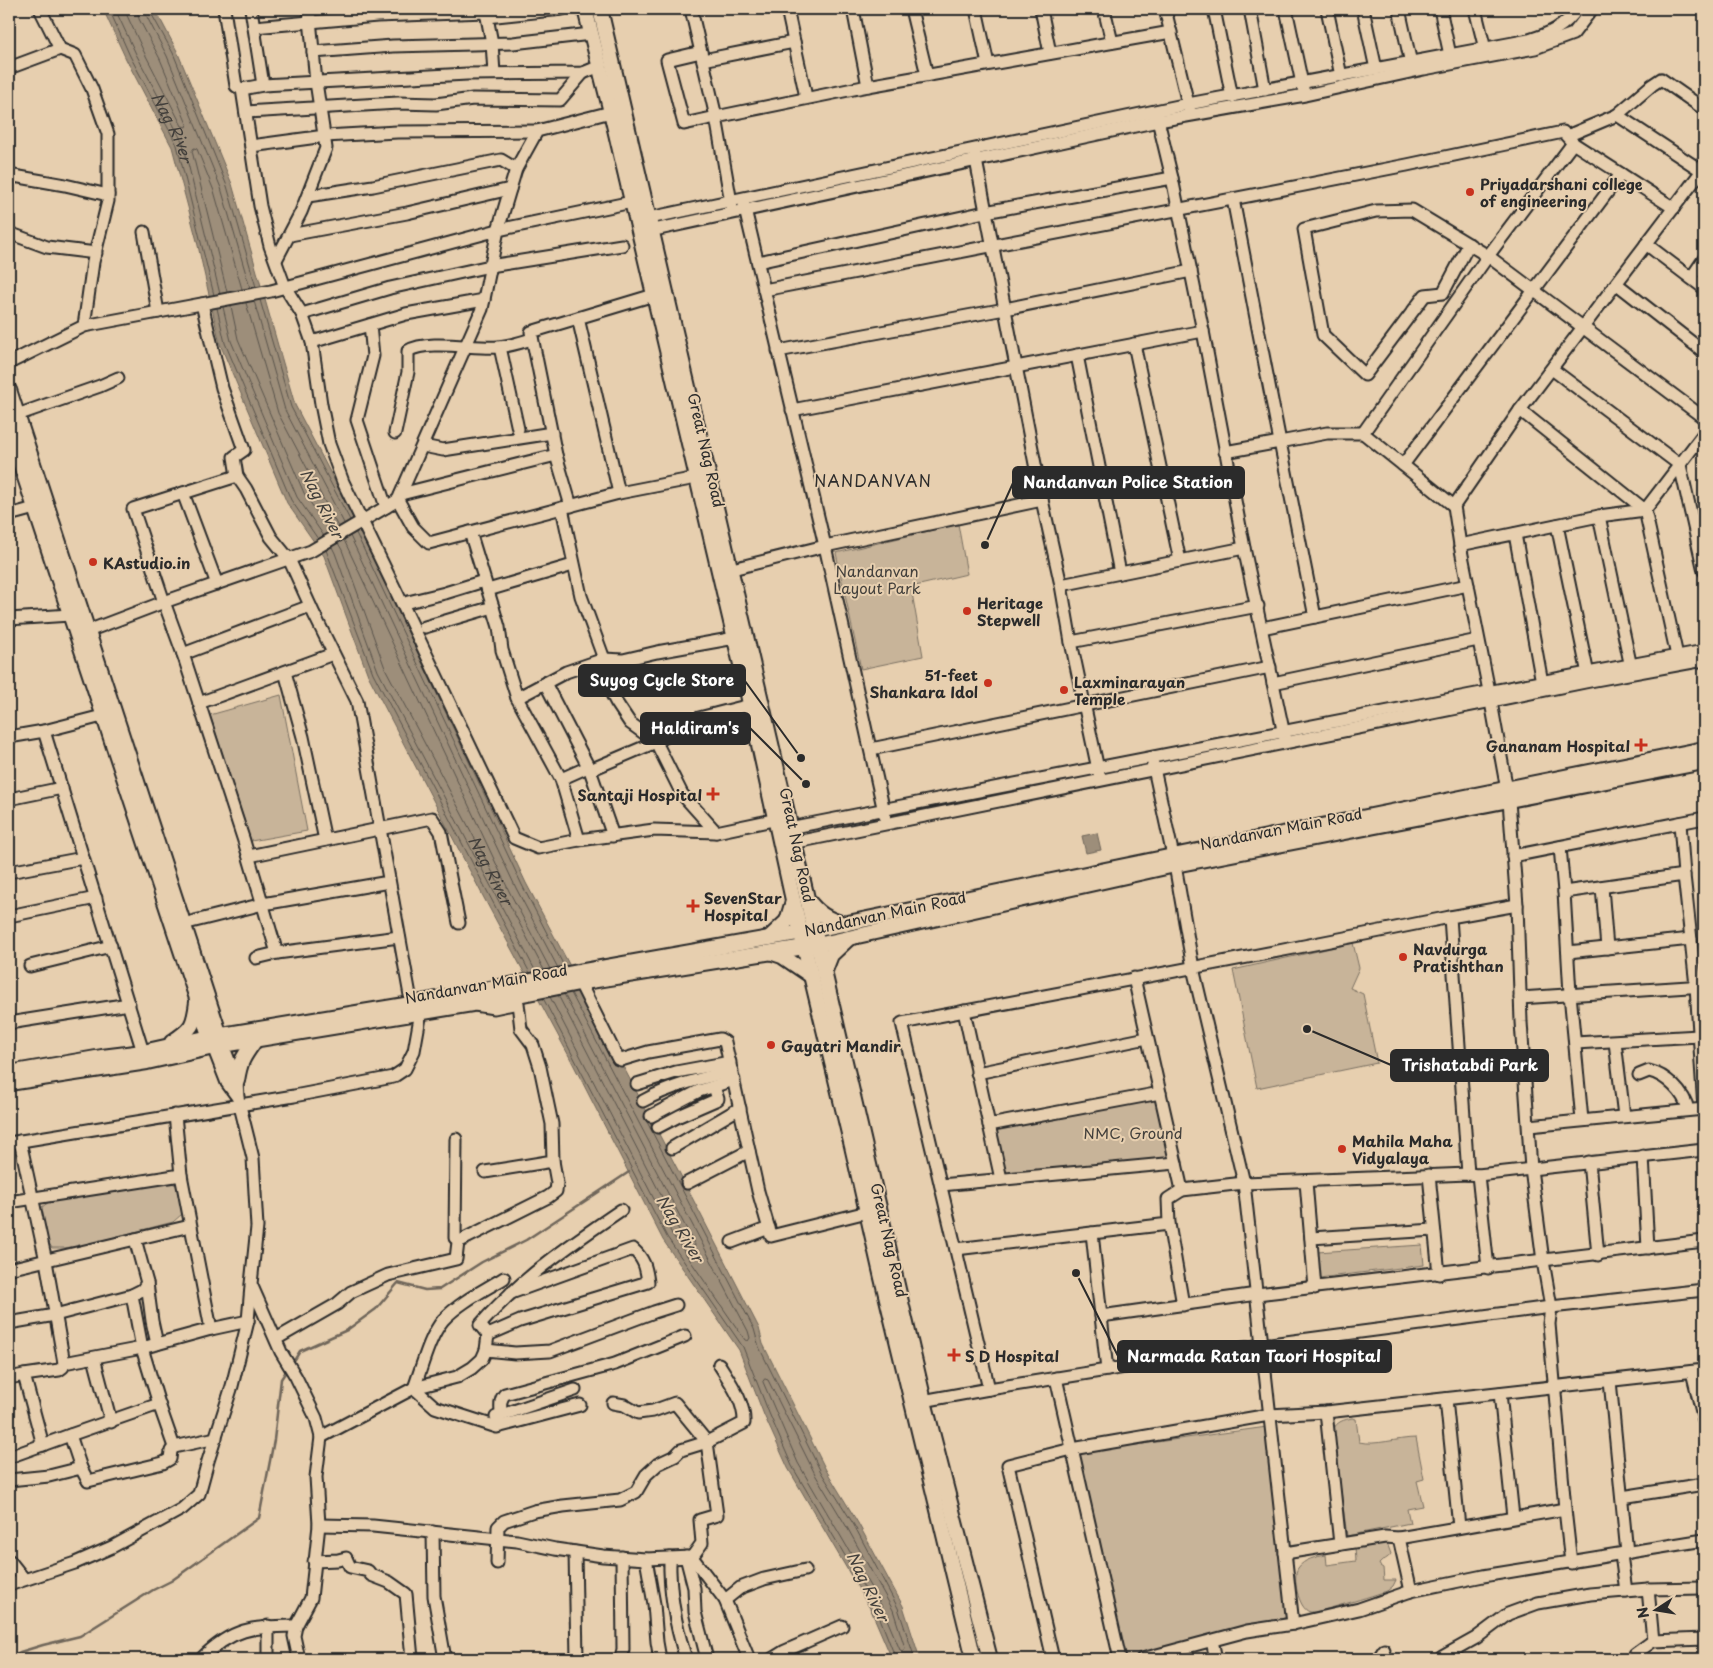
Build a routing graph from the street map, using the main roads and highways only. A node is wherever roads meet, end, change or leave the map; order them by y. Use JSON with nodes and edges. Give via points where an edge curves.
{"nodes":[{"id":1,"x":584,"y":9,"type":"edge"},
{"id":2,"x":600,"y":9,"type":"edge"},
{"id":3,"x":644,"y":226,"type":"junction"},
{"id":4,"x":9,"y":390,"type":"edge"},
{"id":5,"x":9,"y":429,"type":"edge"},
{"id":6,"x":41,"y":506,"type":"junction"},
{"id":7,"x":725,"y":571,"type":"junction"},
{"id":8,"x":1704,"y":749,"type":"edge"},
{"id":9,"x":1704,"y":762,"type":"edge"},
{"id":10,"x":1508,"y":795,"type":"junction"},
{"id":11,"x":783,"y":823,"type":"junction"},
{"id":12,"x":1174,"y":861,"type":"junction"},
{"id":13,"x":800,"y":900,"type":"junction"},
{"id":14,"x":844,"y":924,"type":"junction"},
{"id":15,"x":178,"y":925,"type":"junction"},
{"id":16,"x":807,"y":932,"type":"junction"},
{"id":17,"x":848,"y":938,"type":"junction"},
{"id":18,"x":770,"y":946,"type":"junction"},
{"id":19,"x":811,"y":946,"type":"junction"},
{"id":20,"x":817,"y":974,"type":"junction"},
{"id":21,"x":525,"y":988,"type":"junction"},
{"id":22,"x":198,"y":999,"type":"junction"},
{"id":23,"x":415,"y":1010,"type":"junction"},
{"id":24,"x":256,"y":1039,"type":"junction"},
{"id":25,"x":217,"y":1041,"type":"junction"},
{"id":26,"x":166,"y":1047,"type":"junction"},
{"id":27,"x":9,"y":1074,"type":"edge"},
{"id":28,"x":237,"y":1081,"type":"road end"},
{"id":29,"x":9,"y":1083,"type":"edge"},
{"id":30,"x":918,"y":1402,"type":"junction"},
{"id":31,"x":974,"y":1659,"type":"edge"},
{"id":32,"x":990,"y":1659,"type":"edge"}],
"edges":[{"from":1,"to":3,"type":"main road","name":"Great Nag Road","via":[[632,202]]},
{"from":2,"to":3,"type":"main road","name":"Great Nag Road"},
{"from":3,"to":7,"type":"main road","name":"Great Nag Road"},
{"from":3,"to":7,"type":"main road","name":"Great Nag Road","via":[[654,295],[696,478]]},
{"from":4,"to":6,"type":"main road"},
{"from":5,"to":6,"type":"main road"},
{"from":6,"to":15,"type":"main road"},
{"from":7,"to":11,"type":"main road","name":"Great Nag Road"},
{"from":7,"to":11,"type":"main road","name":"Great Nag Road","via":[[750,705]]},
{"from":8,"to":10,"type":"main road"},
{"from":9,"to":10,"type":"main road","name":"Nandanvan Main Road"},
{"from":10,"to":12,"type":"main road","name":"Nandanvan Main Road"},
{"from":11,"to":13,"type":"main road","name":"Great Nag Road"},
{"from":12,"to":14,"type":"main road"},
{"from":12,"to":17,"type":"main road","name":"Nandanvan Main Road"},
{"from":13,"to":14,"type":"main road","via":[[832,921]]},
{"from":13,"to":16,"type":"main road","name":"Great Nag Road"},
{"from":13,"to":18,"type":"main road"},
{"from":14,"to":16,"type":"main road"},
{"from":15,"to":22,"type":"main road"},
{"from":15,"to":25,"type":"main road"},
{"from":16,"to":18,"type":"main road"},
{"from":16,"to":19,"type":"main road","name":"Great Nag Road"},
{"from":17,"to":19,"type":"main road","name":"Nandanvan Main Road"},
{"from":17,"to":20,"type":"main road"},
{"from":18,"to":19,"type":"main road","name":"Nandanvan Main Road"},
{"from":18,"to":20,"type":"main road"},
{"from":18,"to":21,"type":"main road","name":"Nandanvan Main Road"},
{"from":19,"to":20,"type":"main road","name":"Great Nag Road"},
{"from":20,"to":30,"type":"main road","name":"Great Nag Road"},
{"from":20,"to":30,"type":"main road","name":"Great Nag Road","via":[[867,1212]]},
{"from":21,"to":23,"type":"main road"},
{"from":21,"to":23,"type":"main road","name":"Nandanvan Main Road","via":[[472,1004]]},
{"from":22,"to":25,"type":"main road"},
{"from":22,"to":26,"type":"main road","via":[[195,1020],[187,1032]]},
{"from":23,"to":24,"type":"main road","name":"Nandanvan Main Road"},
{"from":23,"to":25,"type":"main road","via":[[322,1018]]},
{"from":24,"to":25,"type":"main road","name":"Nandanvan Main Road"},
{"from":24,"to":28,"type":"main road","via":[[242,1057]]},
{"from":25,"to":26,"type":"main road"},
{"from":25,"to":29,"type":"main road","name":"Nandanvan Main Road","via":[[147,1062]]},
{"from":26,"to":27,"type":"main road"},
{"from":30,"to":31,"type":"main road","name":"Great Nag Road"},
{"from":30,"to":32,"type":"main road","name":"Great Nag Road"}]}
